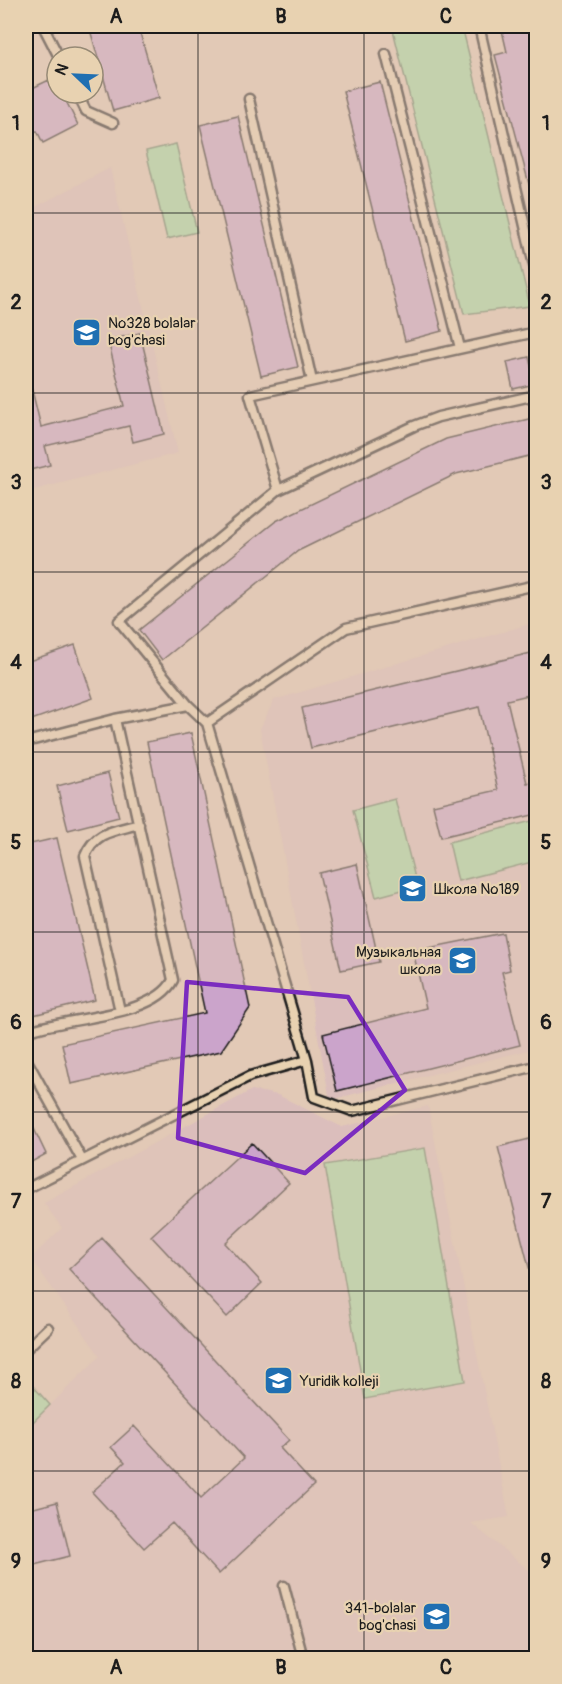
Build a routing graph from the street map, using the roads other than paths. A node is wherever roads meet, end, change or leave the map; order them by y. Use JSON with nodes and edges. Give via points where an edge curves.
{"nodes":[{"id":1,"x":43,"y":26,"type":"edge"},
{"id":2,"x":479,"y":26,"type":"edge"},
{"id":3,"x":53,"y":45,"type":"edge"},
{"id":4,"x":386,"y":54,"type":"dead end"},
{"id":5,"x":249,"y":99,"type":"dead end"},
{"id":6,"x":83,"y":105,"type":"edge"},
{"id":7,"x":113,"y":123,"type":"dead end"},
{"id":8,"x":537,"y":274,"type":"edge"},
{"id":9,"x":535,"y":332,"type":"edge"},
{"id":10,"x":537,"y":342,"type":"edge"},
{"id":11,"x":460,"y":348,"type":"junction"},
{"id":12,"x":312,"y":381,"type":"junction"},
{"id":13,"x":537,"y":395,"type":"edge"},
{"id":14,"x":278,"y":490,"type":"junction"},
{"id":15,"x":537,"y":585,"type":"edge"},
{"id":16,"x":188,"y":705,"type":"junction"},
{"id":17,"x":115,"y":719,"type":"junction"},
{"id":18,"x":207,"y":723,"type":"junction"},
{"id":19,"x":26,"y":742,"type":"edge"},
{"id":20,"x":139,"y":824,"type":"junction"},
{"id":21,"x":120,"y":1011,"type":"junction"},
{"id":22,"x":26,"y":1032,"type":"edge"},
{"id":23,"x":26,"y":1059,"type":"edge"},
{"id":24,"x":307,"y":1060,"type":"junction"},
{"id":25,"x":537,"y":1066,"type":"edge"},
{"id":26,"x":36,"y":1077,"type":"junction"},
{"id":27,"x":26,"y":1083,"type":"edge"},
{"id":28,"x":82,"y":1160,"type":"junction"},
{"id":29,"x":26,"y":1189,"type":"edge"},
{"id":30,"x":48,"y":1328,"type":"dead end"},
{"id":31,"x":26,"y":1349,"type":"edge"},
{"id":32,"x":284,"y":1586,"type":"dead end"},
{"id":33,"x":303,"y":1659,"type":"edge"}],
"edges":[{"from":1,"to":3,"type":"lane"},
{"from":2,"to":8,"type":"lane"},
{"from":4,"to":11,"type":"lane"},
{"from":5,"to":12,"type":"lane"},
{"from":6,"to":7,"type":"lane","via":[[86,111]]},
{"from":9,"to":10,"type":"lane"},
{"from":9,"to":11,"type":"lane"},
{"from":11,"to":12,"type":"lane"},
{"from":12,"to":14,"type":"lane","via":[[250,395]]},
{"from":13,"to":14,"type":"lane","via":[[438,417]]},
{"from":14,"to":16,"type":"lane","via":[[119,621]]},
{"from":15,"to":18,"type":"lane","via":[[346,628]]},
{"from":16,"to":17,"type":"lane"},
{"from":16,"to":18,"type":"lane"},
{"from":17,"to":19,"type":"lane"},
{"from":17,"to":20,"type":"lane"},
{"from":18,"to":24,"type":"lane"},
{"from":20,"to":21,"type":"lane","via":[[173,980],[168,990],[138,1007]]},
{"from":20,"to":21,"type":"lane","via":[[98,837],[85,856]]},
{"from":21,"to":22,"type":"lane"},
{"from":23,"to":26,"type":"lane"},
{"from":24,"to":25,"type":"lane","via":[[314,1097],[352,1112]]},
{"from":24,"to":28,"type":"lane","via":[[250,1076]]},
{"from":26,"to":27,"type":"lane"},
{"from":26,"to":28,"type":"lane"},
{"from":28,"to":29,"type":"lane"},
{"from":30,"to":31,"type":"lane"},
{"from":32,"to":33,"type":"lane"}]}
